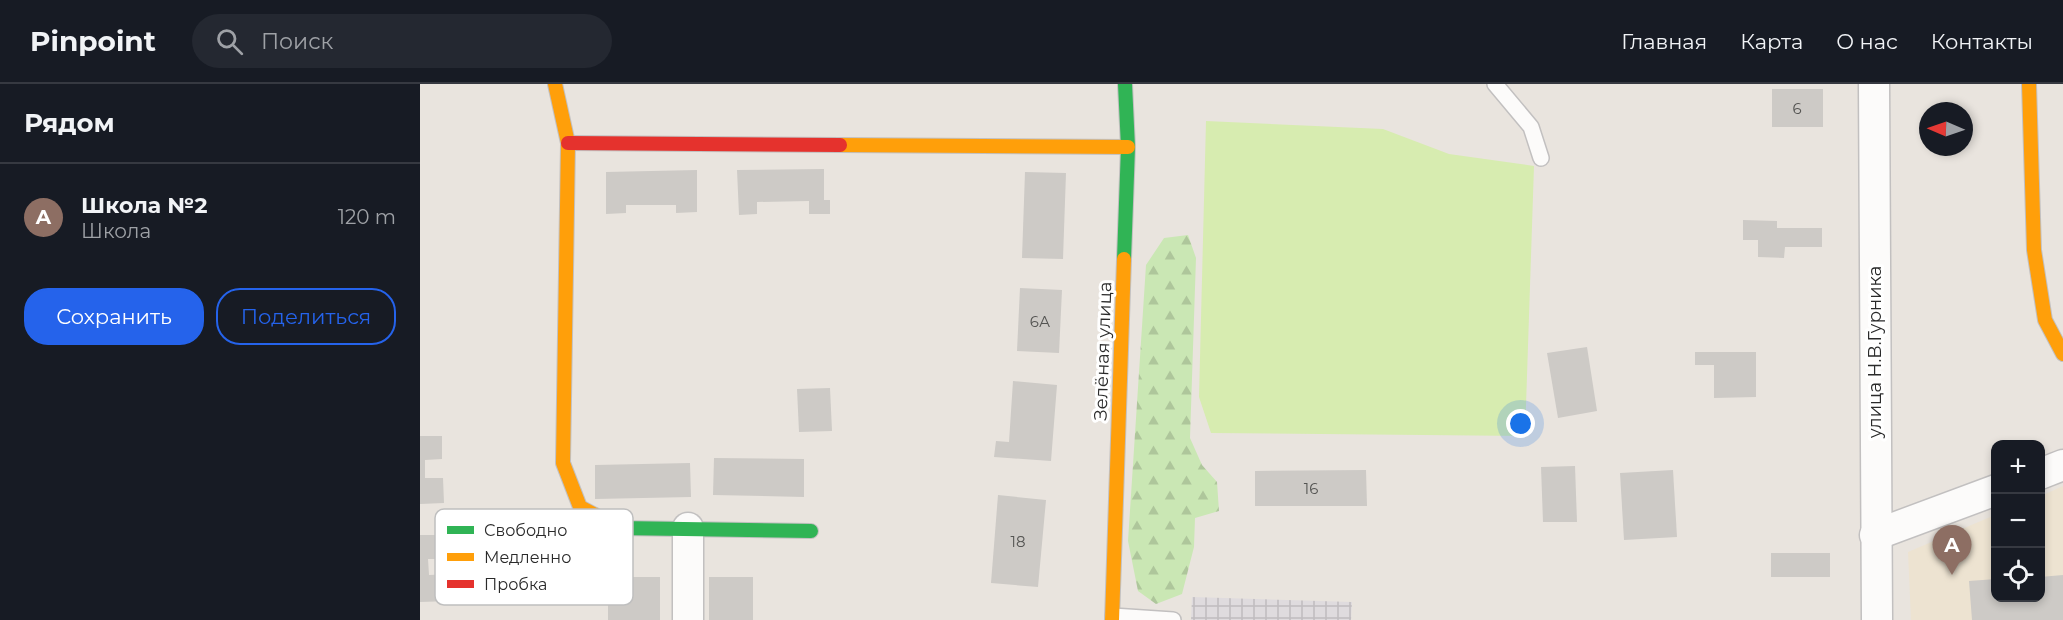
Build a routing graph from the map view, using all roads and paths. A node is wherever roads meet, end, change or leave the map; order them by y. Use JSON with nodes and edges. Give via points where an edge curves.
{"nodes":[{"id":1,"x":555,"y":84,"type":"edge"},
{"id":2,"x":1125,"y":84,"type":"edge"},
{"id":3,"x":1495,"y":84,"type":"edge"},
{"id":4,"x":1874,"y":84,"type":"edge"},
{"id":5,"x":2029,"y":84,"type":"edge"},
{"id":6,"x":568,"y":143,"type":"junction"},
{"id":7,"x":1128,"y":147,"type":"junction"},
{"id":8,"x":1541,"y":158,"type":"dead end"},
{"id":9,"x":2063,"y":354,"type":"edge"},
{"id":10,"x":2063,"y":465,"type":"edge"},
{"id":11,"x":2045,"y":472,"type":"edge"},
{"id":12,"x":1991,"y":492,"type":"edge"},
{"id":13,"x":584,"y":509,"type":"edge"},
{"id":14,"x":633,"y":528,"type":"edge"},
{"id":15,"x":688,"y":528,"type":"junction"},
{"id":16,"x":811,"y":531,"type":"dead end"},
{"id":17,"x":1875,"y":535,"type":"junction"},
{"id":18,"x":1112,"y":618,"type":"edge"},
{"id":19,"x":688,"y":620,"type":"edge"},
{"id":20,"x":1173,"y":620,"type":"edge"},
{"id":21,"x":1877,"y":620,"type":"edge"}],
"edges":[{"from":1,"to":6,"type":"street"},
{"from":2,"to":7,"type":"street","name":"Зелёная улица"},
{"from":3,"to":8,"type":"lane","via":[[1532,127]]},
{"from":4,"to":17,"type":"street","name":"улица Н.В.Гурника"},
{"from":5,"to":9,"type":"street","via":[[2034,250],[2044,320]]},
{"from":6,"to":7,"type":"street"},
{"from":6,"to":13,"type":"street","via":[[563,463]]},
{"from":7,"to":18,"type":"street","name":"Зелёная улица"},
{"from":10,"to":11,"type":"street"},
{"from":12,"to":17,"type":"street"},
{"from":14,"to":15,"type":"street"},
{"from":15,"to":16,"type":"street"},
{"from":15,"to":19,"type":"street"},
{"from":17,"to":21,"type":"street","name":"улица Н.В.Гурника"},
{"from":18,"to":20,"type":"lane"}]}
